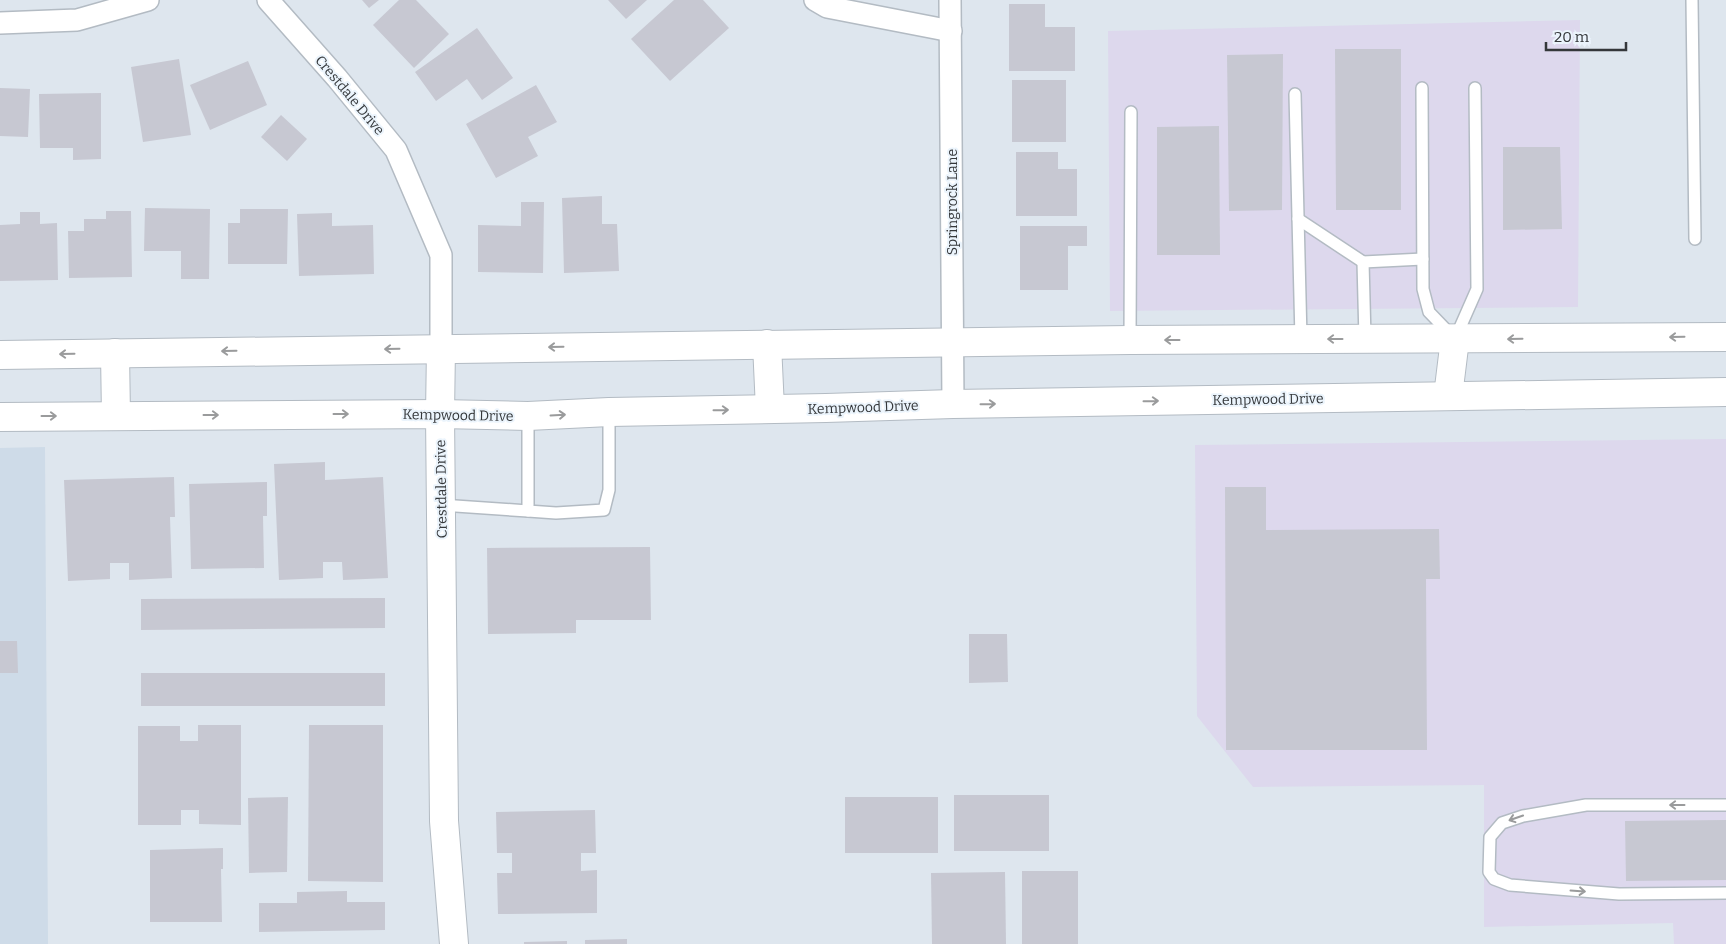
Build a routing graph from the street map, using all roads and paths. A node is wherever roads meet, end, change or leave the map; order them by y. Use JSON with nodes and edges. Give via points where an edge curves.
{"nodes":[{"id":1,"x":148,"y":0,"type":"edge"},
{"id":2,"x":268,"y":0,"type":"edge"},
{"id":3,"x":815,"y":0,"type":"edge"},
{"id":4,"x":950,"y":0,"type":"edge"},
{"id":5,"x":1692,"y":0,"type":"edge"},
{"id":6,"x":0,"y":23,"type":"edge"},
{"id":7,"x":951,"y":31,"type":"junction"},
{"id":8,"x":1422,"y":88,"type":"dead end"},
{"id":9,"x":1475,"y":88,"type":"dead end"},
{"id":10,"x":1295,"y":94,"type":"dead end"},
{"id":11,"x":1131,"y":112,"type":"dead end"},
{"id":12,"x":1298,"y":219,"type":"junction"},
{"id":13,"x":1695,"y":239,"type":"dead end"},
{"id":14,"x":1423,"y":259,"type":"junction"},
{"id":15,"x":1363,"y":262,"type":"junction"},
{"id":16,"x":1726,"y":337,"type":"edge"},
{"id":17,"x":1301,"y":339,"type":"junction"},
{"id":18,"x":1365,"y":339,"type":"junction"},
{"id":19,"x":1454,"y":339,"type":"junction"},
{"id":20,"x":1130,"y":340,"type":"junction"},
{"id":21,"x":953,"y":342,"type":"junction"},
{"id":22,"x":766,"y":344,"type":"junction"},
{"id":23,"x":440,"y":348,"type":"junction"},
{"id":24,"x":114,"y":353,"type":"junction"},
{"id":25,"x":0,"y":355,"type":"edge"},
{"id":26,"x":1726,"y":392,"type":"edge"},
{"id":27,"x":1448,"y":396,"type":"junction"},
{"id":28,"x":953,"y":404,"type":"junction"},
{"id":29,"x":770,"y":409,"type":"junction"},
{"id":30,"x":609,"y":412,"type":"junction"},
{"id":31,"x":440,"y":414,"type":"junction"},
{"id":32,"x":116,"y":416,"type":"junction"},
{"id":33,"x":528,"y":416,"type":"junction"},
{"id":34,"x":0,"y":417,"type":"edge"},
{"id":35,"x":441,"y":505,"type":"junction"},
{"id":36,"x":528,"y":511,"type":"junction"},
{"id":37,"x":1726,"y":805,"type":"edge"},
{"id":38,"x":1726,"y":893,"type":"edge"},
{"id":39,"x":454,"y":944,"type":"edge"}],
"edges":[{"from":1,"to":6,"type":"street","via":[[77,20]]},
{"from":2,"to":23,"type":"street","name":"Crestdale Drive","via":[[396,150],[441,255]]},
{"from":3,"to":7,"type":"street","via":[[828,7]]},
{"from":4,"to":7,"type":"street","name":"Springrock Lane"},
{"from":5,"to":13,"type":"lane"},
{"from":7,"to":21,"type":"street","name":"Springrock Lane"},
{"from":8,"to":14,"type":"lane"},
{"from":9,"to":19,"type":"lane","via":[[1477,289]]},
{"from":10,"to":12,"type":"lane"},
{"from":11,"to":20,"type":"lane"},
{"from":12,"to":15,"type":"lane"},
{"from":12,"to":17,"type":"lane"},
{"from":14,"to":15,"type":"lane"},
{"from":14,"to":19,"type":"lane","via":[[1423,289],[1429,312]]},
{"from":15,"to":18,"type":"lane"},
{"from":16,"to":19,"type":"main road","one_way":true},
{"from":18,"to":17,"type":"main road","one_way":true},
{"from":17,"to":20,"type":"main road","one_way":true},
{"from":18,"to":19,"type":"main road"},
{"from":19,"to":27,"type":"main road"},
{"from":20,"to":21,"type":"main road"},
{"from":21,"to":22,"type":"main road"},
{"from":21,"to":28,"type":"street","name":"Springrock Lane"},
{"from":22,"to":23,"type":"main road","one_way":true},
{"from":22,"to":29,"type":"main road"},
{"from":23,"to":24,"type":"main road","one_way":true},
{"from":23,"to":31,"type":"main road","name":"Crestdale Drive"},
{"from":24,"to":25,"type":"main road","one_way":true},
{"from":24,"to":32,"type":"main road"},
{"from":26,"to":27,"type":"main road","name":"Kempwood Drive"},
{"from":28,"to":27,"type":"main road","name":"Kempwood Drive","one_way":true},
{"from":28,"to":29,"type":"main road","name":"Kempwood Drive"},
{"from":30,"to":29,"type":"main road","name":"Kempwood Drive","one_way":true},
{"from":33,"to":30,"type":"main road","name":"Kempwood Drive","one_way":true},
{"from":30,"to":36,"type":"lane","via":[[609,490],[604,510],[556,514]]},
{"from":32,"to":31,"type":"main road","name":"Kempwood Drive","one_way":true},
{"from":31,"to":33,"type":"main road","name":"Kempwood Drive"},
{"from":31,"to":35,"type":"main road","name":"Crestdale Drive"},
{"from":34,"to":32,"type":"main road","name":"Kempwood Drive","one_way":true},
{"from":33,"to":36,"type":"lane"},
{"from":35,"to":36,"type":"lane"},
{"from":35,"to":39,"type":"main road","name":"Crestdale Drive","via":[[444,821]]},
{"from":37,"to":38,"type":"lane","one_way":true,"via":[[1586,806],[1523,816],[1502,823],[1490,837],[1488,857],[1489,872],[1494,879],[1510,885],[1619,894]]}]}
